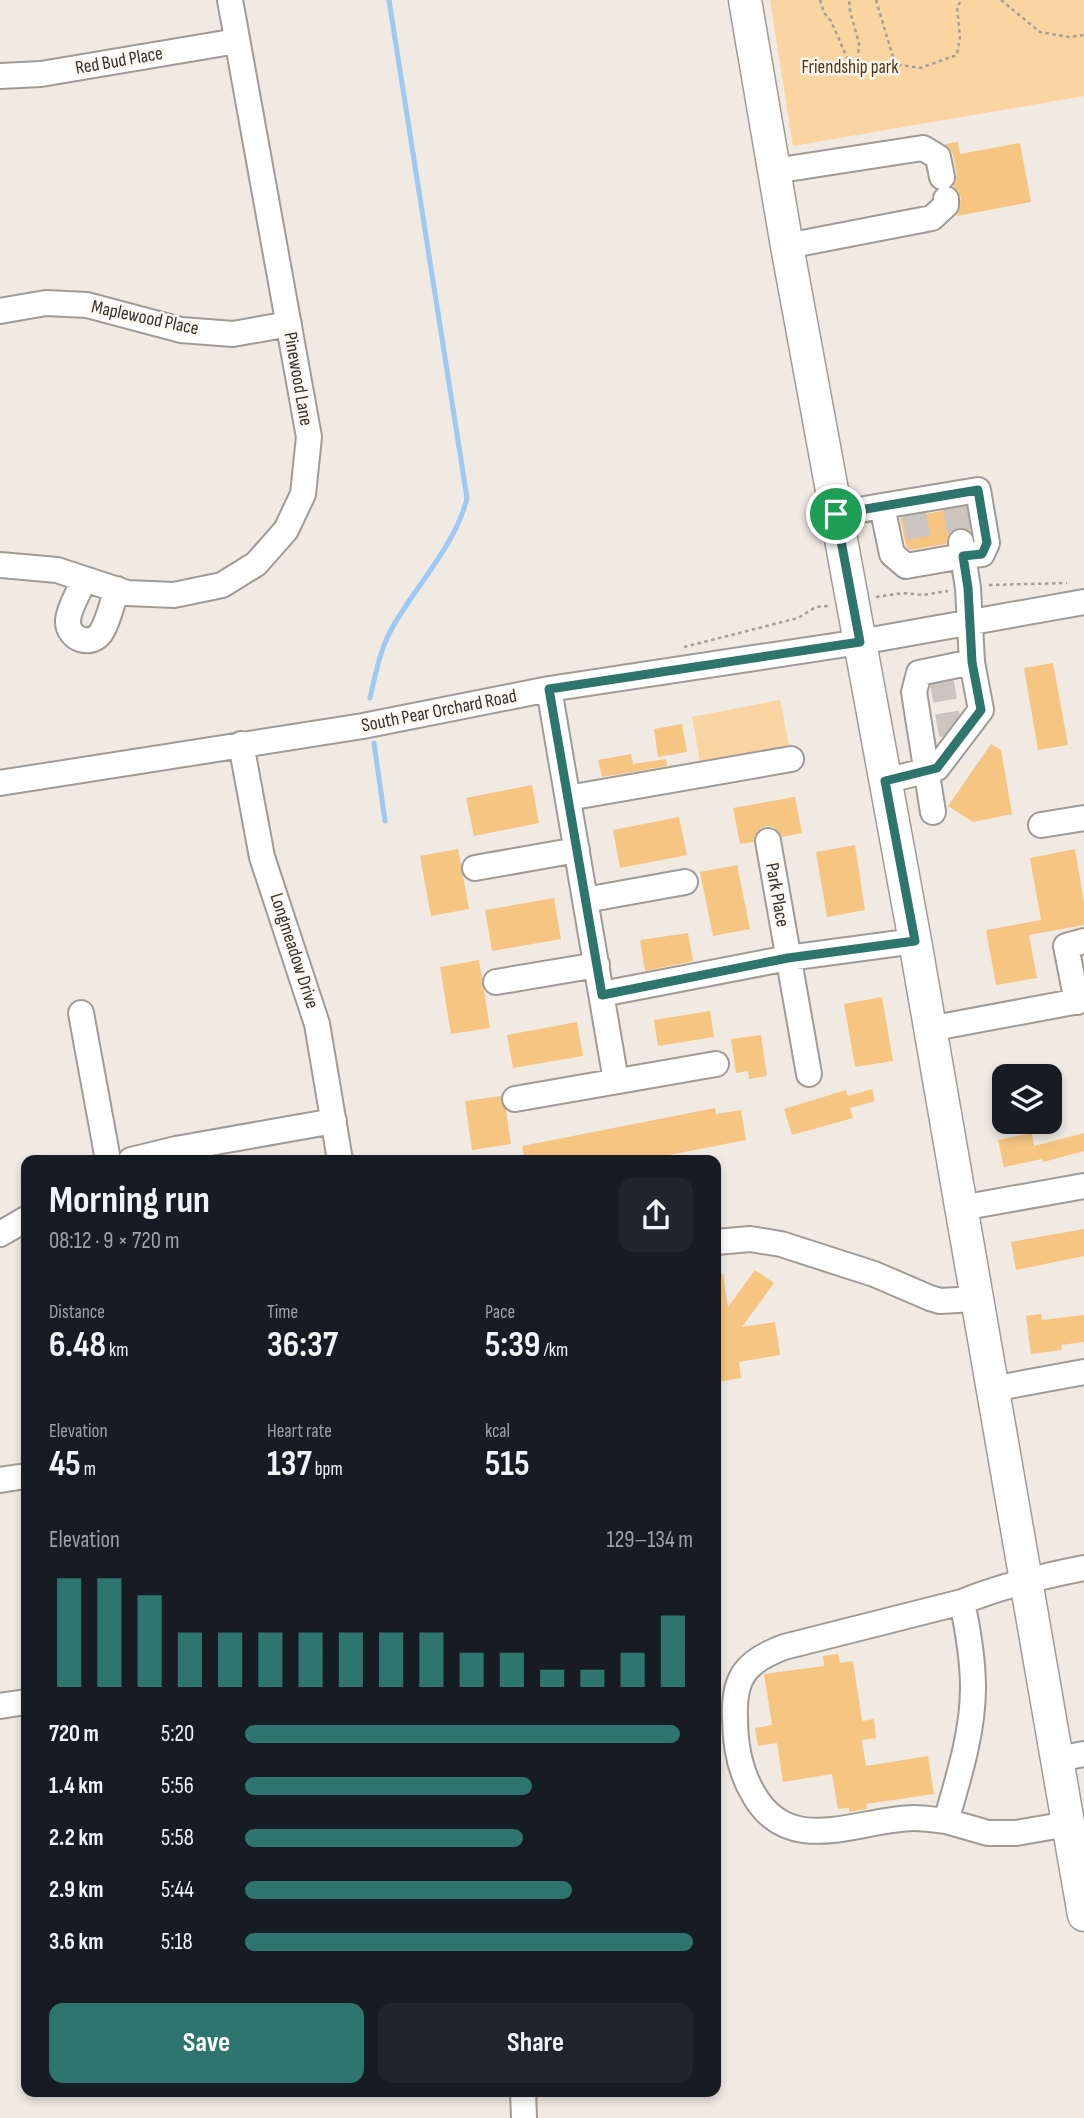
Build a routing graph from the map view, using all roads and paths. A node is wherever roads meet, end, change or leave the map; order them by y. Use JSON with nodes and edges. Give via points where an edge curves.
{"nodes":[{"id":1,"x":230,"y":0,"type":"edge"},
{"id":2,"x":746,"y":0,"type":"edge"},
{"id":3,"x":820,"y":0,"type":"edge"},
{"id":4,"x":849,"y":0,"type":"edge"},
{"id":5,"x":876,"y":0,"type":"edge"},
{"id":6,"x":962,"y":0,"type":"edge"},
{"id":7,"x":1001,"y":0,"type":"edge"},
{"id":8,"x":1084,"y":35,"type":"edge"},
{"id":9,"x":237,"y":41,"type":"junction"},
{"id":10,"x":0,"y":76,"type":"edge"},
{"id":11,"x":774,"y":171,"type":"junction"},
{"id":12,"x":787,"y":246,"type":"junction"},
{"id":13,"x":0,"y":311,"type":"edge"},
{"id":14,"x":289,"y":324,"type":"junction"},
{"id":15,"x":882,"y":506,"type":"junction"},
{"id":16,"x":836,"y":514,"type":"junction"},
{"id":17,"x":962,"y":549,"type":"junction"},
{"id":18,"x":0,"y":565,"type":"edge"},
{"id":19,"x":84,"y":579,"type":"junction"},
{"id":20,"x":117,"y":589,"type":"junction"},
{"id":21,"x":1084,"y":602,"type":"edge"},
{"id":22,"x":969,"y":623,"type":"junction"},
{"id":23,"x":860,"y":642,"type":"junction"},
{"id":24,"x":972,"y":662,"type":"junction"},
{"id":25,"x":549,"y":689,"type":"junction"},
{"id":26,"x":242,"y":744,"type":"junction"},
{"id":27,"x":791,"y":759,"type":"dead end"},
{"id":28,"x":926,"y":772,"type":"junction"},
{"id":29,"x":885,"y":781,"type":"junction"},
{"id":30,"x":0,"y":783,"type":"edge"},
{"id":31,"x":568,"y":798,"type":"junction"},
{"id":32,"x":933,"y":812,"type":"dead end"},
{"id":33,"x":1084,"y":818,"type":"edge"},
{"id":34,"x":1041,"y":825,"type":"dead end"},
{"id":35,"x":768,"y":841,"type":"dead end"},
{"id":36,"x":577,"y":850,"type":"junction"},
{"id":37,"x":475,"y":867,"type":"dead end"},
{"id":38,"x":685,"y":882,"type":"dead end"},
{"id":39,"x":586,"y":900,"type":"junction"},
{"id":40,"x":915,"y":941,"type":"junction"},
{"id":41,"x":1084,"y":941,"type":"edge"},
{"id":42,"x":788,"y":958,"type":"junction"},
{"id":43,"x":597,"y":965,"type":"junction"},
{"id":44,"x":496,"y":982,"type":"dead end"},
{"id":45,"x":602,"y":995,"type":"junction"},
{"id":46,"x":1081,"y":1001,"type":"edge"},
{"id":47,"x":81,"y":1013,"type":"dead end"},
{"id":48,"x":929,"y":1029,"type":"junction"},
{"id":49,"x":716,"y":1064,"type":"dead end"},
{"id":50,"x":809,"y":1074,"type":"dead end"},
{"id":51,"x":616,"y":1081,"type":"junction"},
{"id":52,"x":515,"y":1099,"type":"dead end"},
{"id":53,"x":334,"y":1121,"type":"junction"},
{"id":54,"x":107,"y":1155,"type":"edge"},
{"id":55,"x":151,"y":1155,"type":"edge"},
{"id":56,"x":339,"y":1155,"type":"edge"},
{"id":57,"x":1084,"y":1186,"type":"edge"},
{"id":58,"x":961,"y":1208,"type":"junction"},
{"id":59,"x":21,"y":1222,"type":"edge"},
{"id":60,"x":0,"y":1234,"type":"edge"},
{"id":61,"x":721,"y":1241,"type":"edge"},
{"id":62,"x":976,"y":1298,"type":"junction"},
{"id":63,"x":1084,"y":1372,"type":"edge"},
{"id":64,"x":992,"y":1389,"type":"junction"},
{"id":65,"x":21,"y":1477,"type":"edge"},
{"id":66,"x":0,"y":1480,"type":"edge"},
{"id":67,"x":1084,"y":1568,"type":"edge"},
{"id":68,"x":1026,"y":1582,"type":"junction"},
{"id":69,"x":962,"y":1602,"type":"junction"},
{"id":70,"x":21,"y":1703,"type":"edge"},
{"id":71,"x":0,"y":1706,"type":"edge"},
{"id":72,"x":1070,"y":1757,"type":"edge"},
{"id":73,"x":946,"y":1821,"type":"junction"},
{"id":74,"x":1068,"y":1824,"type":"junction"},
{"id":75,"x":1084,"y":1914,"type":"edge"},
{"id":76,"x":523,"y":2097,"type":"edge"},
{"id":77,"x":524,"y":2118,"type":"edge"}],
"edges":[{"from":1,"to":9,"type":"street","name":"Pinewood Lane"},
{"from":2,"to":11,"type":"main road"},
{"from":3,"to":4,"type":"path","via":[[852,69],[857,68],[859,43]]},
{"from":5,"to":6,"type":"path","via":[[895,64],[920,68],[957,55],[957,7]]},
{"from":7,"to":8,"type":"path","via":[[1040,32]]},
{"from":9,"to":10,"type":"street","name":"Red Bud Place","via":[[41,74]]},
{"from":9,"to":14,"type":"street","name":"Pinewood Lane"},
{"from":11,"to":12,"type":"main road"},
{"from":11,"to":12,"type":"street","via":[[923,148],[938,157],[944,188],[946,205],[932,218]]},
{"from":12,"to":16,"type":"main road"},
{"from":13,"to":14,"type":"street","name":"Maplewood Place","via":[[46,303],[87,305],[181,330],[233,334]]},
{"from":14,"to":20,"type":"street","name":"Pinewood Lane","via":[[309,437],[303,494],[286,530],[256,564],[222,585],[174,595]]},
{"from":15,"to":16,"type":"street"},
{"from":15,"to":17,"type":"street","via":[[892,554],[906,566],[922,556]]},
{"from":15,"to":17,"type":"street","via":[[913,508],[978,490],[987,543],[982,554]]},
{"from":16,"to":23,"type":"main road"},
{"from":17,"to":22,"type":"street"},
{"from":18,"to":19,"type":"street","name":"Pinewood Lane","via":[[57,570]]},
{"from":19,"to":20,"type":"street","name":"Pinewood Lane"},
{"from":19,"to":20,"type":"street","via":[[68,620],[75,637],[83,640],[101,633]]},
{"from":21,"to":22,"type":"street","name":"South Pear Orchard Road"},
{"from":22,"to":23,"type":"street","name":"South Pear Orchard Road"},
{"from":22,"to":24,"type":"street"},
{"from":23,"to":25,"type":"street","name":"South Pear Orchard Road"},
{"from":23,"to":29,"type":"main road"},
{"from":24,"to":28,"type":"street","via":[[981,710],[952,741],[937,768]]},
{"from":24,"to":28,"type":"street","via":[[941,673],[919,673],[914,692]]},
{"from":25,"to":26,"type":"street","name":"South Pear Orchard Road","via":[[363,726]]},
{"from":25,"to":31,"type":"street"},
{"from":26,"to":30,"type":"street","name":"South Pear Orchard Road"},
{"from":26,"to":53,"type":"street","name":"Longmeadow Drive","via":[[262,856],[317,1024]]},
{"from":27,"to":31,"type":"street"},
{"from":28,"to":29,"type":"street"},
{"from":28,"to":32,"type":"street"},
{"from":29,"to":40,"type":"main road"},
{"from":31,"to":36,"type":"street"},
{"from":33,"to":34,"type":"street"},
{"from":35,"to":42,"type":"street","name":"Park Place"},
{"from":36,"to":37,"type":"street"},
{"from":36,"to":39,"type":"street"},
{"from":38,"to":39,"type":"street"},
{"from":39,"to":43,"type":"street"},
{"from":40,"to":42,"type":"street"},
{"from":40,"to":48,"type":"main road"},
{"from":41,"to":46,"type":"street","via":[[1066,946]]},
{"from":42,"to":45,"type":"street"},
{"from":42,"to":50,"type":"street","name":"Park Place"},
{"from":43,"to":44,"type":"street"},
{"from":43,"to":45,"type":"street"},
{"from":45,"to":51,"type":"street"},
{"from":46,"to":48,"type":"street"},
{"from":47,"to":54,"type":"street"},
{"from":48,"to":58,"type":"main road"},
{"from":49,"to":51,"type":"street"},
{"from":51,"to":52,"type":"street"},
{"from":53,"to":55,"type":"street"},
{"from":53,"to":56,"type":"street","name":"Longmeadow Drive"},
{"from":57,"to":58,"type":"street"},
{"from":58,"to":62,"type":"main road"},
{"from":59,"to":60,"type":"street"},
{"from":61,"to":62,"type":"street","via":[[781,1244],[940,1301]]},
{"from":62,"to":64,"type":"main road"},
{"from":63,"to":64,"type":"street"},
{"from":64,"to":68,"type":"main road"},
{"from":65,"to":66,"type":"street"},
{"from":67,"to":68,"type":"street"},
{"from":68,"to":69,"type":"street"},
{"from":68,"to":72,"type":"main road"},
{"from":69,"to":73,"type":"street","via":[[974,1691]]},
{"from":69,"to":73,"type":"street","via":[[761,1656],[746,1669],[737,1689],[734,1715],[737,1749],[749,1787],[760,1807],[785,1826],[825,1831],[914,1818]]},
{"from":70,"to":71,"type":"street"},
{"from":72,"to":74,"type":"main road"},
{"from":73,"to":74,"type":"street","via":[[988,1833]]},
{"from":74,"to":75,"type":"main road"},
{"from":76,"to":77,"type":"street"}]}
